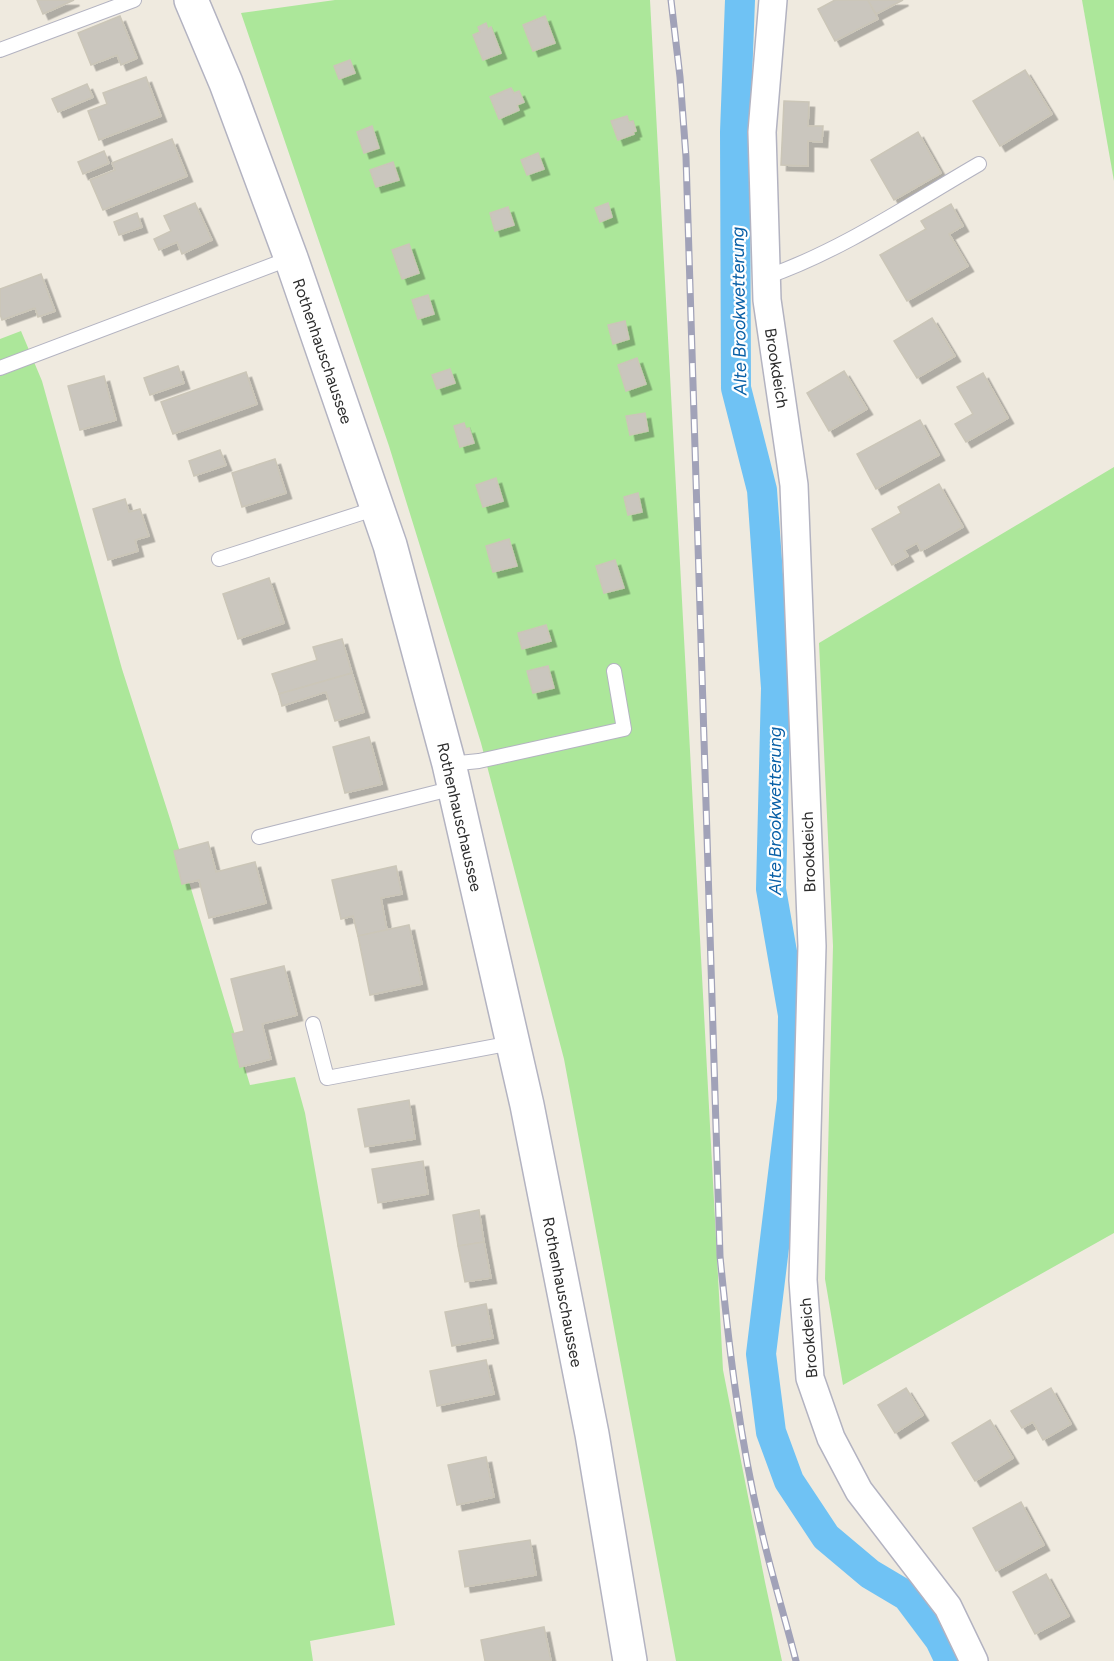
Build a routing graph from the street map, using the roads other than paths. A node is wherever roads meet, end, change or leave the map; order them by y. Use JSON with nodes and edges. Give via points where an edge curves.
{"nodes":[{"id":1,"x":134,"y":0,"type":"edge"},
{"id":2,"x":191,"y":0,"type":"edge"},
{"id":3,"x":773,"y":0,"type":"edge"},
{"id":4,"x":0,"y":50,"type":"edge"},
{"id":5,"x":979,"y":164,"type":"dead end"},
{"id":6,"x":291,"y":258,"type":"junction"},
{"id":7,"x":766,"y":277,"type":"junction"},
{"id":8,"x":0,"y":368,"type":"edge"},
{"id":9,"x":377,"y":508,"type":"junction"},
{"id":10,"x":219,"y":559,"type":"dead end"},
{"id":11,"x":614,"y":671,"type":"dead end"},
{"id":12,"x":452,"y":776,"type":"junction"},
{"id":13,"x":259,"y":837,"type":"dead end"},
{"id":14,"x":313,"y":1024,"type":"dead end"},
{"id":15,"x":513,"y":1043,"type":"junction"},
{"id":16,"x":630,"y":1661,"type":"edge"},
{"id":17,"x":974,"y":1661,"type":"edge"}],
"edges":[{"from":1,"to":4,"type":"lane"},
{"from":2,"to":6,"type":"main road","name":"Rothenhauschaussee"},
{"from":3,"to":7,"type":"street","name":"Brookdeich","via":[[762,132]]},
{"from":5,"to":7,"type":"lane","via":[[851,238]]},
{"from":6,"to":8,"type":"lane"},
{"from":6,"to":9,"type":"main road","name":"Rothenhauschaussee"},
{"from":7,"to":17,"type":"street","name":"Brookdeich","via":[[794,485],[812,946],[803,1280],[810,1378],[831,1438],[860,1491],[948,1607]]},
{"from":9,"to":10,"type":"lane"},
{"from":9,"to":12,"type":"main road","name":"Rothenhauschaussee"},
{"from":11,"to":12,"type":"lane","via":[[624,729],[479,761]]},
{"from":12,"to":13,"type":"lane"},
{"from":12,"to":15,"type":"main road","name":"Rothenhauschaussee"},
{"from":14,"to":15,"type":"lane","via":[[327,1078]]},
{"from":15,"to":16,"type":"main road","name":"Rothenhauschaussee","via":[[591,1434]]}]}
